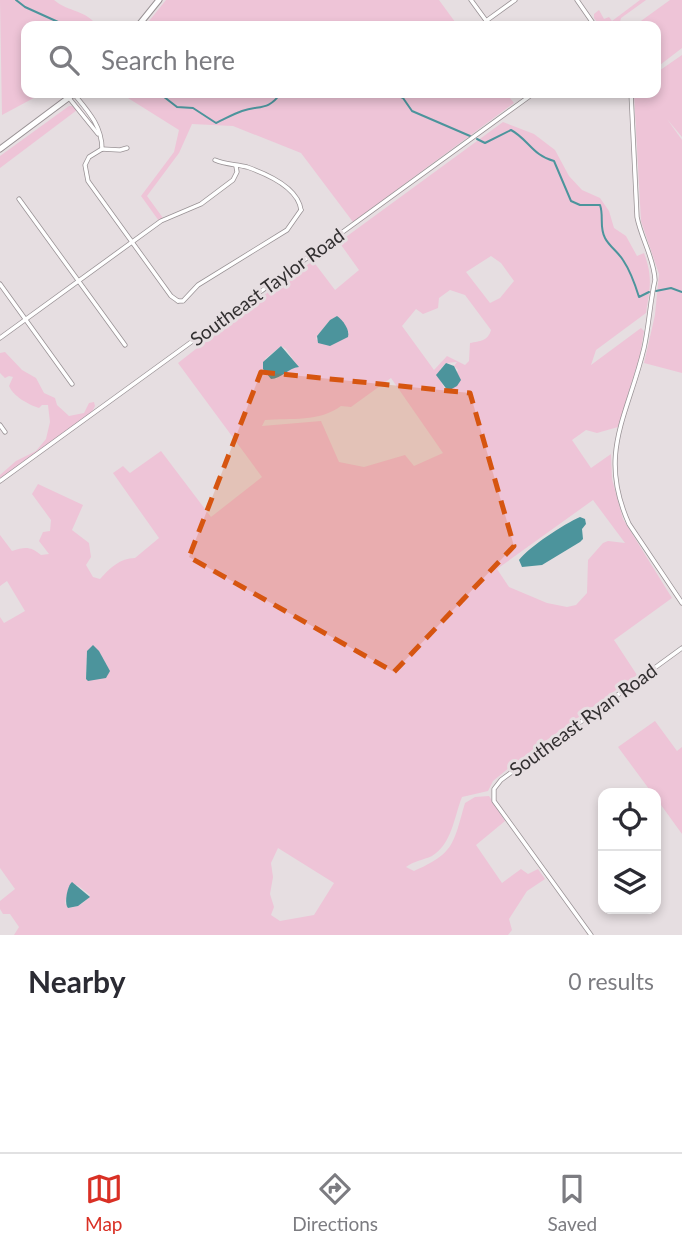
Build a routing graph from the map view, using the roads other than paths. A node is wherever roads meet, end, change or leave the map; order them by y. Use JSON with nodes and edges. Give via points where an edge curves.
{"nodes":[{"id":1,"x":159,"y":0,"type":"edge"},
{"id":2,"x":471,"y":0,"type":"edge"},
{"id":3,"x":515,"y":0,"type":"edge"},
{"id":4,"x":577,"y":0,"type":"edge"},
{"id":5,"x":142,"y":21,"type":"edge"},
{"id":6,"x":486,"y":21,"type":"joint"},
{"id":7,"x":592,"y":21,"type":"edge"},
{"id":8,"x":69,"y":98,"type":"edge"},
{"id":9,"x":75,"y":98,"type":"edge"},
{"id":10,"x":527,"y":98,"type":"edge"},
{"id":11,"x":631,"y":98,"type":"edge"},
{"id":12,"x":127,"y":148,"type":"dead end"},
{"id":13,"x":0,"y":149,"type":"edge"},
{"id":14,"x":102,"y":149,"type":"junction"},
{"id":15,"x":215,"y":160,"type":"dead end"},
{"id":16,"x":236,"y":166,"type":"junction"},
{"id":17,"x":19,"y":199,"type":"dead end"},
{"id":18,"x":301,"y":210,"type":"junction"},
{"id":19,"x":307,"y":211,"type":"dead end"},
{"id":20,"x":133,"y":242,"type":"junction"},
{"id":21,"x":79,"y":281,"type":"junction"},
{"id":22,"x":0,"y":284,"type":"edge"},
{"id":23,"x":178,"y":301,"type":"junction"},
{"id":24,"x":178,"y":307,"type":"dead end"},
{"id":25,"x":26,"y":319,"type":"junction"},
{"id":26,"x":0,"y":338,"type":"edge"},
{"id":27,"x":125,"y":345,"type":"dead end"},
{"id":28,"x":72,"y":384,"type":"dead end"},
{"id":29,"x":0,"y":425,"type":"edge"},
{"id":30,"x":5,"y":432,"type":"dead end"},
{"id":31,"x":0,"y":481,"type":"edge"},
{"id":32,"x":682,"y":603,"type":"edge"},
{"id":33,"x":682,"y":648,"type":"edge"},
{"id":34,"x":591,"y":935,"type":"edge"}],
"edges":[{"from":1,"to":5,"type":"main road"},
{"from":2,"to":6,"type":"street"},
{"from":3,"to":6,"type":"street"},
{"from":4,"to":7,"type":"street"},
{"from":8,"to":13,"type":"main road"},
{"from":9,"to":14,"type":"street","via":[[100,135]]},
{"from":10,"to":31,"type":"street","name":"Southeast Taylor Road"},
{"from":11,"to":32,"type":"street","via":[[637,218],[655,279],[643,350],[614,452],[614,471],[629,524]]},
{"from":12,"to":14,"type":"street"},
{"from":14,"to":20,"type":"street","via":[[82,164],[88,181]]},
{"from":15,"to":16,"type":"street"},
{"from":16,"to":18,"type":"street","via":[[283,184]]},
{"from":16,"to":20,"type":"street","via":[[233,180],[201,204],[170,216]]},
{"from":17,"to":21,"type":"street"},
{"from":18,"to":19,"type":"street"},
{"from":18,"to":23,"type":"street","via":[[287,230]]},
{"from":20,"to":21,"type":"street"},
{"from":20,"to":23,"type":"street"},
{"from":21,"to":25,"type":"street"},
{"from":21,"to":27,"type":"street"},
{"from":22,"to":25,"type":"street"},
{"from":23,"to":24,"type":"street"},
{"from":25,"to":26,"type":"street"},
{"from":25,"to":28,"type":"street"},
{"from":29,"to":30,"type":"street"},
{"from":33,"to":34,"type":"street","name":"Southeast Ryan Road","via":[[494,789],[494,801]]}]}
